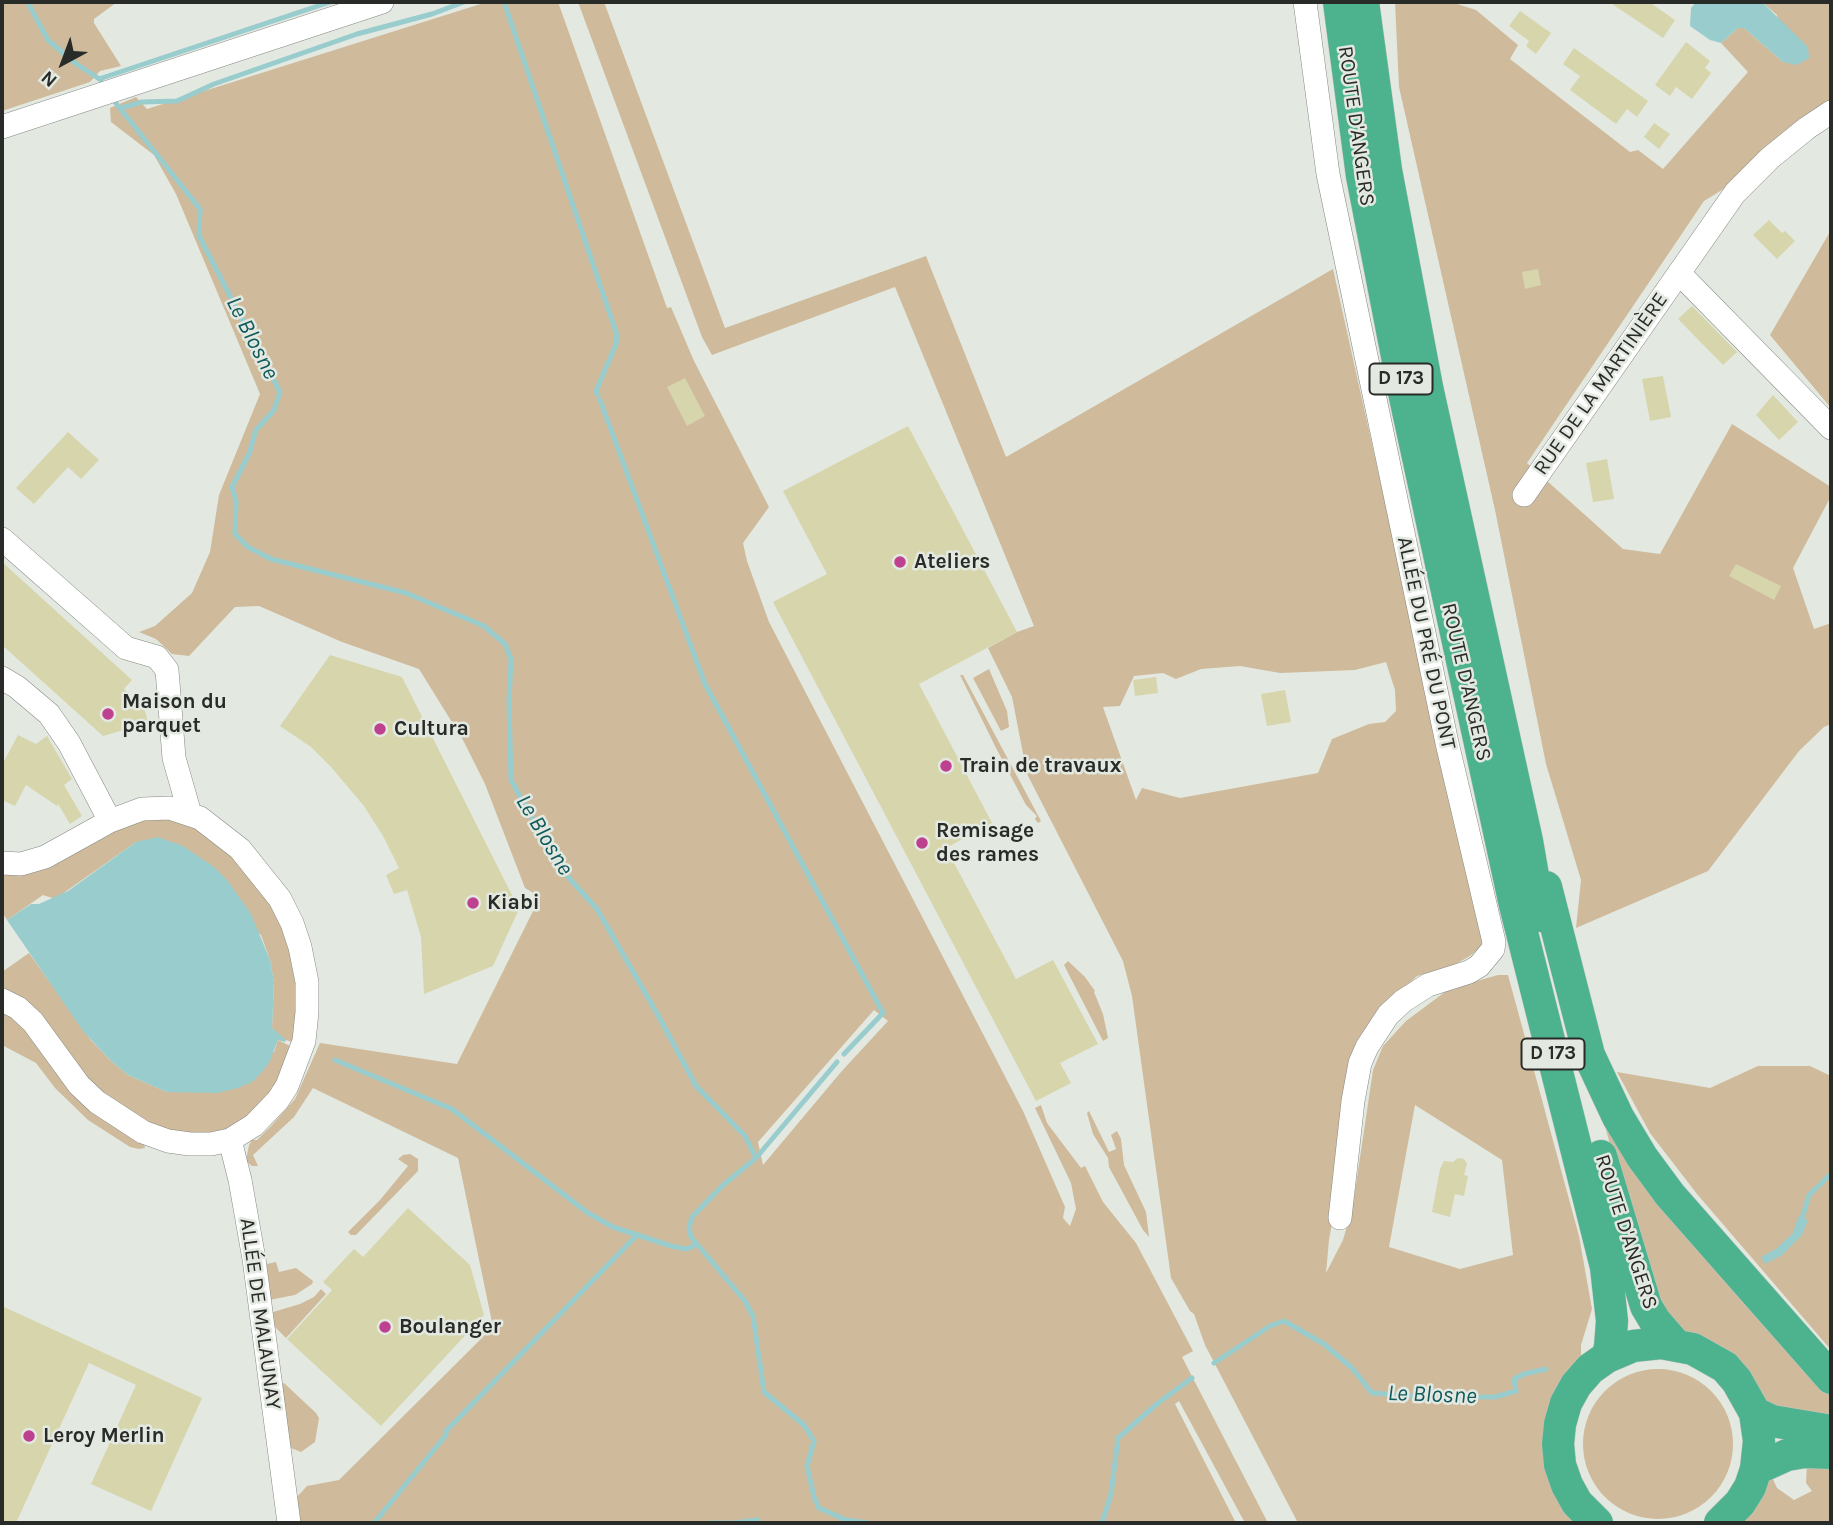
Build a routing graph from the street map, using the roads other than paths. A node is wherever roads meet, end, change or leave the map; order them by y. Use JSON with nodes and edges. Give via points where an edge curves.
{"nodes":[{"id":1,"x":382,"y":2,"type":"edge"},
{"id":2,"x":1305,"y":2,"type":"edge"},
{"id":3,"x":1339,"y":2,"type":"edge"},
{"id":4,"x":1363,"y":2,"type":"edge"},
{"id":5,"x":1831,"y":112,"type":"edge"},
{"id":6,"x":2,"y":127,"type":"edge"},
{"id":7,"x":1679,"y":273,"type":"junction"},
{"id":8,"x":1831,"y":428,"type":"edge"},
{"id":9,"x":1524,"y":495,"type":"dead end"},
{"id":10,"x":2,"y":539,"type":"edge"},
{"id":11,"x":2,"y":678,"type":"edge"},
{"id":12,"x":174,"y":758,"type":"junction"},
{"id":13,"x":151,"y":810,"type":"junction"},
{"id":14,"x":190,"y":814,"type":"junction"},
{"id":15,"x":110,"y":821,"type":"junction"},
{"id":16,"x":1527,"y":841,"type":"junction"},
{"id":17,"x":2,"y":863,"type":"edge"},
{"id":18,"x":2,"y":1000,"type":"edge"},
{"id":19,"x":230,"y":1140,"type":"junction"},
{"id":20,"x":1340,"y":1218,"type":"dead end"},
{"id":21,"x":1675,"y":1344,"type":"junction"},
{"id":22,"x":1607,"y":1357,"type":"junction"},
{"id":23,"x":1831,"y":1378,"type":"edge"},
{"id":24,"x":1755,"y":1413,"type":"junction"},
{"id":25,"x":1831,"y":1431,"type":"edge"},
{"id":26,"x":1831,"y":1452,"type":"edge"},
{"id":27,"x":1756,"y":1469,"type":"junction"},
{"id":28,"x":289,"y":1523,"type":"edge"},
{"id":29,"x":1597,"y":1523,"type":"edge"},
{"id":30,"x":1720,"y":1523,"type":"edge"}],
"edges":[{"from":1,"to":6,"type":"street"},
{"from":2,"to":20,"type":"street","name":"ALLÉE DU PRÉ DU PONT","via":[[1328,174],[1447,743],[1494,942],[1479,966],[1428,985],[1403,1001],[1367,1047],[1353,1101]]},
{"from":3,"to":22,"type":"highway","name":"ROUTE D'ANGERS","number":"D 173","via":[[1362,176],[1413,438],[1515,905],[1606,1266],[1612,1321]]},
{"from":4,"to":16,"type":"highway","name":"ROUTE D'ANGERS","number":"D 173","via":[[1386,170],[1427,387]]},
{"from":5,"to":7,"type":"street","name":"RUE DE LA MARTINIÈRE","via":[[1770,158],[1735,193]]},
{"from":7,"to":8,"type":"street","name":"RUE DE LA MARTINIÈRE"},
{"from":7,"to":9,"type":"street","name":"RUE DE LA MARTINIÈRE"},
{"from":10,"to":12,"type":"street","via":[[126,648],[157,657],[167,670]]},
{"from":11,"to":15,"type":"street","via":[[49,714]]},
{"from":12,"to":13,"type":"street","via":[[166,788]]},
{"from":12,"to":14,"type":"street"},
{"from":13,"to":14,"type":"street","via":[[170,808]]},
{"from":13,"to":15,"type":"street"},
{"from":14,"to":19,"type":"street","via":[[240,849],[280,900],[292,923],[307,982],[303,1041],[287,1086],[266,1114]]},
{"from":15,"to":17,"type":"street","via":[[45,857],[21,864]]},
{"from":16,"to":21,"type":"highway","name":"ROUTE D'ANGERS","number":"D 173","via":[[1534,893],[1609,1183],[1646,1306]]},
{"from":16,"to":23,"type":"highway","via":[[1543,876],[1589,1055],[1618,1117],[1671,1195]]},
{"from":18,"to":19,"type":"street","via":[[33,1022],[79,1085],[126,1122],[168,1141],[211,1144]]},
{"from":19,"to":28,"type":"street","name":"ALLÉE DE MALAUNAY","via":[[254,1259]]},
{"from":21,"to":22,"type":"highway","via":[[1640,1345]]},
{"from":21,"to":24,"type":"highway","via":[[1725,1367]]},
{"from":22,"to":29,"type":"highway","via":[[1583,1377],[1566,1403],[1558,1444],[1567,1485]]},
{"from":24,"to":25,"type":"highway","via":[[1772,1421]]},
{"from":24,"to":27,"type":"highway"},
{"from":26,"to":27,"type":"highway","via":[[1787,1455]]},
{"from":27,"to":30,"type":"highway","via":[[1740,1503]]}]}
